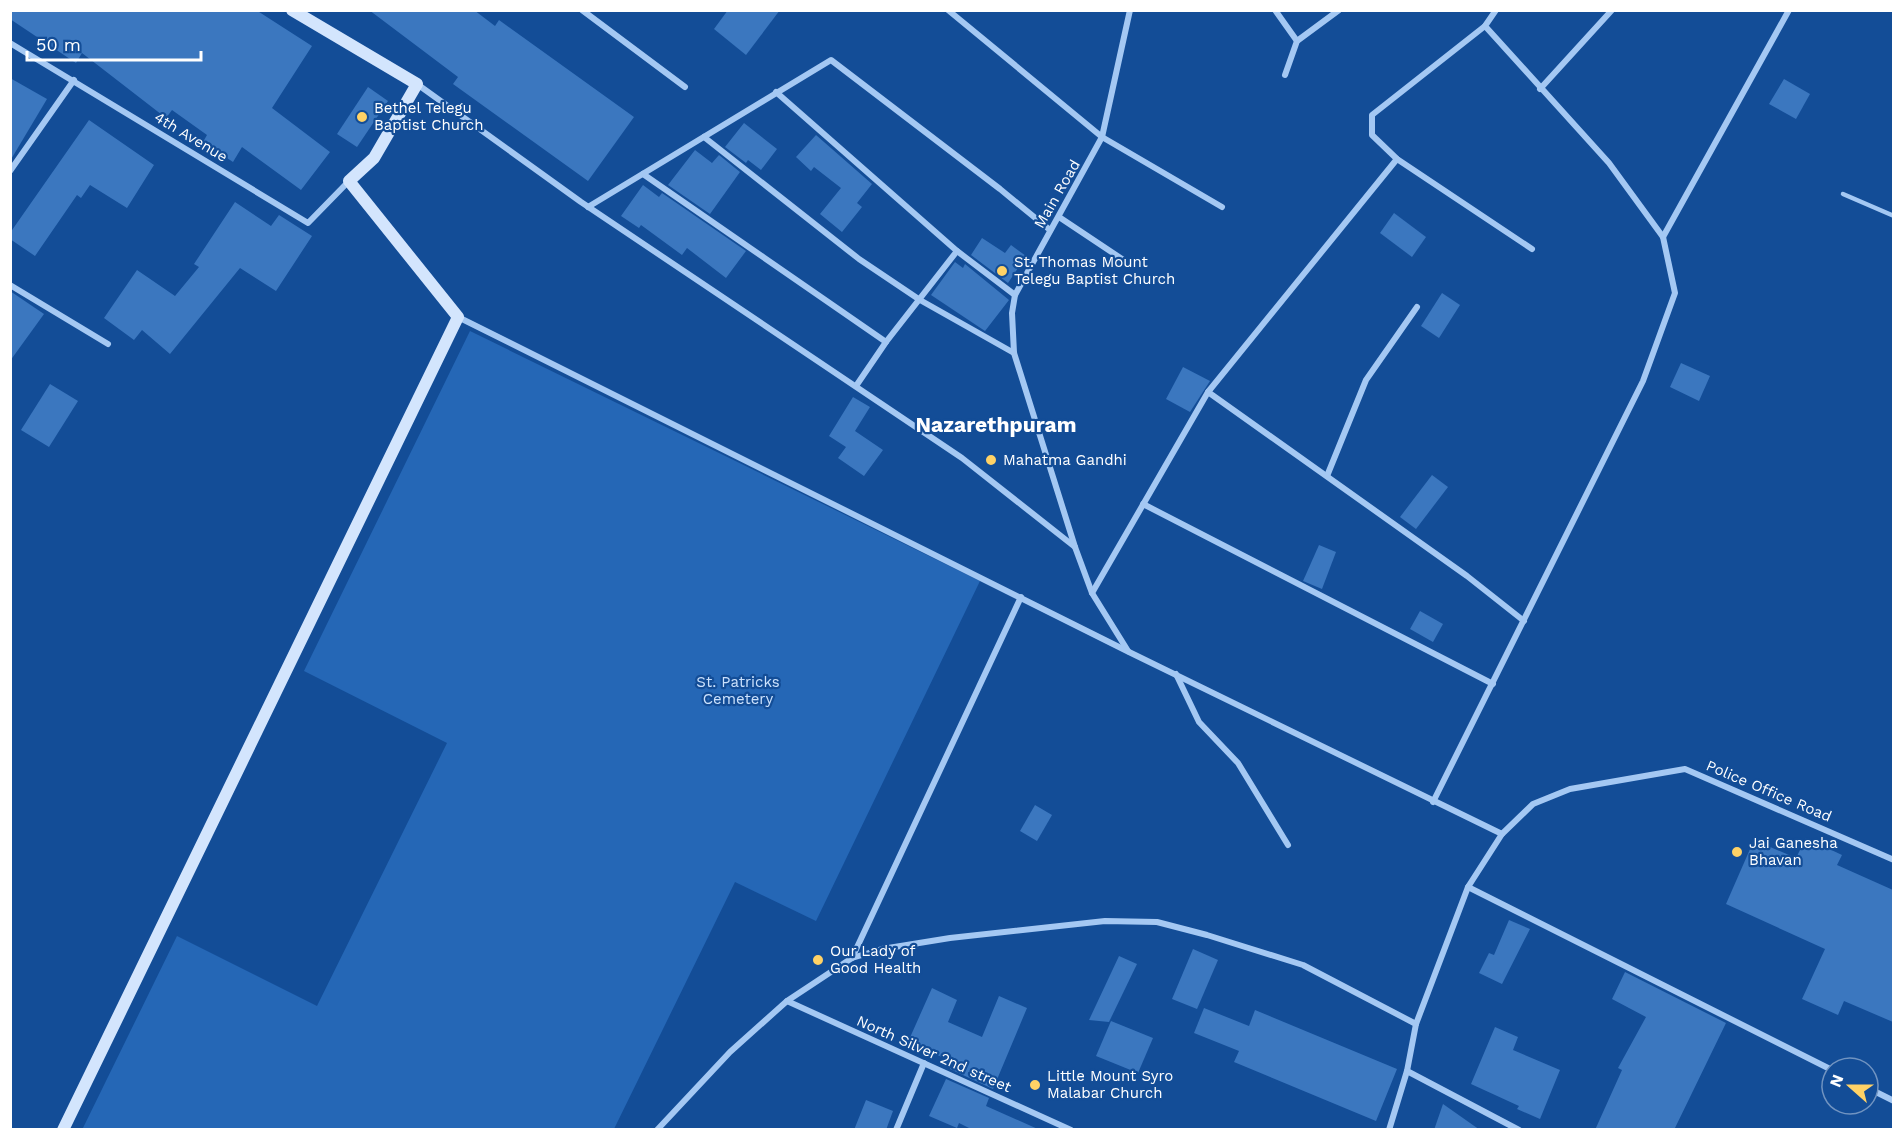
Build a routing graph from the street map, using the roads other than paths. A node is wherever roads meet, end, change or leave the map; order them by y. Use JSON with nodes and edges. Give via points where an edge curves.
{"nodes":[{"id":1,"x":292,"y":10,"type":"edge"},
{"id":2,"x":582,"y":10,"type":"edge"},
{"id":3,"x":948,"y":10,"type":"edge"},
{"id":4,"x":1130,"y":10,"type":"edge"},
{"id":5,"x":1275,"y":10,"type":"edge"},
{"id":6,"x":1339,"y":10,"type":"edge"},
{"id":7,"x":1496,"y":10,"type":"edge"},
{"id":8,"x":1612,"y":10,"type":"edge"},
{"id":9,"x":1778,"y":10,"type":"edge"},
{"id":10,"x":1788,"y":12,"type":"edge"},
{"id":11,"x":1485,"y":26,"type":"junction"},
{"id":12,"x":1297,"y":41,"type":"junction"},
{"id":13,"x":10,"y":43,"type":"edge"},
{"id":14,"x":1285,"y":75,"type":"dead end"},
{"id":15,"x":74,"y":80,"type":"junction"},
{"id":16,"x":417,"y":84,"type":"junction"},
{"id":17,"x":685,"y":87,"type":"dead end"},
{"id":18,"x":1540,"y":89,"type":"junction"},
{"id":19,"x":776,"y":92,"type":"junction"},
{"id":20,"x":704,"y":137,"type":"junction"},
{"id":21,"x":1102,"y":137,"type":"junction"},
{"id":22,"x":1397,"y":159,"type":"junction"},
{"id":23,"x":10,"y":171,"type":"edge"},
{"id":24,"x":643,"y":174,"type":"junction"},
{"id":25,"x":349,"y":181,"type":"junction"},
{"id":26,"x":1843,"y":194,"type":"dead end"},
{"id":27,"x":588,"y":207,"type":"junction"},
{"id":28,"x":1222,"y":207,"type":"dead end"},
{"id":29,"x":1893,"y":216,"type":"edge"},
{"id":30,"x":1059,"y":217,"type":"junction"},
{"id":31,"x":1050,"y":230,"type":"junction"},
{"id":32,"x":1663,"y":237,"type":"junction"},
{"id":33,"x":1532,"y":249,"type":"dead end"},
{"id":34,"x":957,"y":251,"type":"junction"},
{"id":35,"x":1125,"y":261,"type":"dead end"},
{"id":36,"x":10,"y":285,"type":"edge"},
{"id":37,"x":1016,"y":295,"type":"junction"},
{"id":38,"x":920,"y":300,"type":"junction"},
{"id":39,"x":1418,"y":307,"type":"dead end"},
{"id":40,"x":459,"y":317,"type":"junction"},
{"id":41,"x":886,"y":342,"type":"junction"},
{"id":42,"x":108,"y":344,"type":"dead end"},
{"id":43,"x":1014,"y":353,"type":"junction"},
{"id":44,"x":856,"y":386,"type":"junction"},
{"id":45,"x":1208,"y":392,"type":"junction"},
{"id":46,"x":1327,"y":476,"type":"junction"},
{"id":47,"x":1143,"y":504,"type":"junction"},
{"id":48,"x":1075,"y":547,"type":"junction"},
{"id":49,"x":1092,"y":593,"type":"junction"},
{"id":50,"x":1021,"y":597,"type":"junction"},
{"id":51,"x":1524,"y":621,"type":"junction"},
{"id":52,"x":1129,"y":652,"type":"junction"},
{"id":53,"x":1176,"y":674,"type":"junction"},
{"id":54,"x":1493,"y":684,"type":"junction"},
{"id":55,"x":1434,"y":802,"type":"junction"},
{"id":56,"x":1502,"y":834,"type":"junction"},
{"id":57,"x":1288,"y":845,"type":"dead end"},
{"id":58,"x":1893,"y":860,"type":"edge"},
{"id":59,"x":1468,"y":887,"type":"junction"},
{"id":60,"x":852,"y":958,"type":"junction"},
{"id":61,"x":787,"y":1001,"type":"junction"},
{"id":62,"x":1416,"y":1024,"type":"junction"},
{"id":63,"x":924,"y":1063,"type":"junction"},
{"id":64,"x":1820,"y":1064,"type":"edge"},
{"id":65,"x":1407,"y":1071,"type":"junction"},
{"id":66,"x":63,"y":1130,"type":"edge"},
{"id":67,"x":657,"y":1130,"type":"edge"},
{"id":68,"x":896,"y":1130,"type":"edge"},
{"id":69,"x":1071,"y":1130,"type":"edge"},
{"id":70,"x":1389,"y":1130,"type":"edge"},
{"id":71,"x":1519,"y":1130,"type":"edge"}],
"edges":[{"from":1,"to":16,"type":"main road"},
{"from":2,"to":17,"type":"street"},
{"from":3,"to":21,"type":"street"},
{"from":4,"to":21,"type":"street","name":"Main Road"},
{"from":5,"to":12,"type":"street"},
{"from":6,"to":12,"type":"street"},
{"from":7,"to":11,"type":"street"},
{"from":8,"to":18,"type":"street"},
{"from":9,"to":10,"type":"street"},
{"from":10,"to":32,"type":"street"},
{"from":11,"to":18,"type":"street"},
{"from":11,"to":22,"type":"street","via":[[1372,115],[1372,135]]},
{"from":12,"to":14,"type":"street"},
{"from":13,"to":15,"type":"street","name":"4th Avenue"},
{"from":15,"to":23,"type":"street"},
{"from":15,"to":25,"type":"street","name":"4th Avenue","via":[[308,223]]},
{"from":16,"to":25,"type":"main road","via":[[374,158]]},
{"from":16,"to":27,"type":"street"},
{"from":18,"to":32,"type":"street","via":[[1609,163]]},
{"from":19,"to":20,"type":"street"},
{"from":19,"to":31,"type":"street","via":[[831,60]]},
{"from":19,"to":34,"type":"street"},
{"from":20,"to":24,"type":"street"},
{"from":20,"to":38,"type":"street","via":[[859,259]]},
{"from":21,"to":28,"type":"street"},
{"from":21,"to":30,"type":"street","name":"Main Road"},
{"from":22,"to":33,"type":"street"},
{"from":22,"to":45,"type":"street"},
{"from":24,"to":27,"type":"street"},
{"from":24,"to":41,"type":"street"},
{"from":25,"to":40,"type":"main road"},
{"from":26,"to":29,"type":"lane"},
{"from":27,"to":44,"type":"street"},
{"from":30,"to":31,"type":"street","name":"Main Road"},
{"from":30,"to":35,"type":"street"},
{"from":31,"to":37,"type":"street","name":"Main Road"},
{"from":32,"to":51,"type":"street","via":[[1675,293],[1643,381]]},
{"from":34,"to":37,"type":"street"},
{"from":34,"to":38,"type":"street"},
{"from":36,"to":42,"type":"street"},
{"from":37,"to":43,"type":"street","name":"Main Road","via":[[1012,313]]},
{"from":38,"to":41,"type":"street"},
{"from":38,"to":43,"type":"street"},
{"from":39,"to":46,"type":"street","via":[[1366,380]]},
{"from":40,"to":50,"type":"street"},
{"from":40,"to":66,"type":"main road"},
{"from":41,"to":44,"type":"street"},
{"from":43,"to":48,"type":"street","name":"Main Road"},
{"from":44,"to":48,"type":"street","via":[[962,458]]},
{"from":45,"to":46,"type":"street"},
{"from":45,"to":47,"type":"street"},
{"from":46,"to":51,"type":"street"},
{"from":47,"to":49,"type":"street"},
{"from":47,"to":54,"type":"street"},
{"from":48,"to":49,"type":"street","name":"Main Road"},
{"from":49,"to":52,"type":"street","name":"Main Road"},
{"from":50,"to":52,"type":"street"},
{"from":50,"to":60,"type":"street"},
{"from":51,"to":54,"type":"street"},
{"from":52,"to":53,"type":"street"},
{"from":53,"to":55,"type":"street"},
{"from":53,"to":57,"type":"street","via":[[1199,722],[1238,763]]},
{"from":54,"to":55,"type":"street"},
{"from":55,"to":56,"type":"street"},
{"from":56,"to":58,"type":"street","name":"Police Office Road","via":[[1533,804],[1570,789],[1685,769]]},
{"from":56,"to":59,"type":"street","name":"Police Office Road"},
{"from":59,"to":62,"type":"street","name":"Police Office Road"},
{"from":59,"to":64,"type":"street"},
{"from":60,"to":61,"type":"street"},
{"from":60,"to":62,"type":"street","via":[[950,938],[1105,921],[1157,922],[1303,965]]},
{"from":61,"to":63,"type":"street","name":"North Silver 2nd street"},
{"from":61,"to":67,"type":"street","via":[[730,1052]]},
{"from":62,"to":65,"type":"street","name":"Police Office Road"},
{"from":63,"to":68,"type":"street"},
{"from":63,"to":69,"type":"street","name":"North Silver 2nd street"},
{"from":65,"to":70,"type":"street","name":"Police Office Road"},
{"from":65,"to":71,"type":"street"}]}
